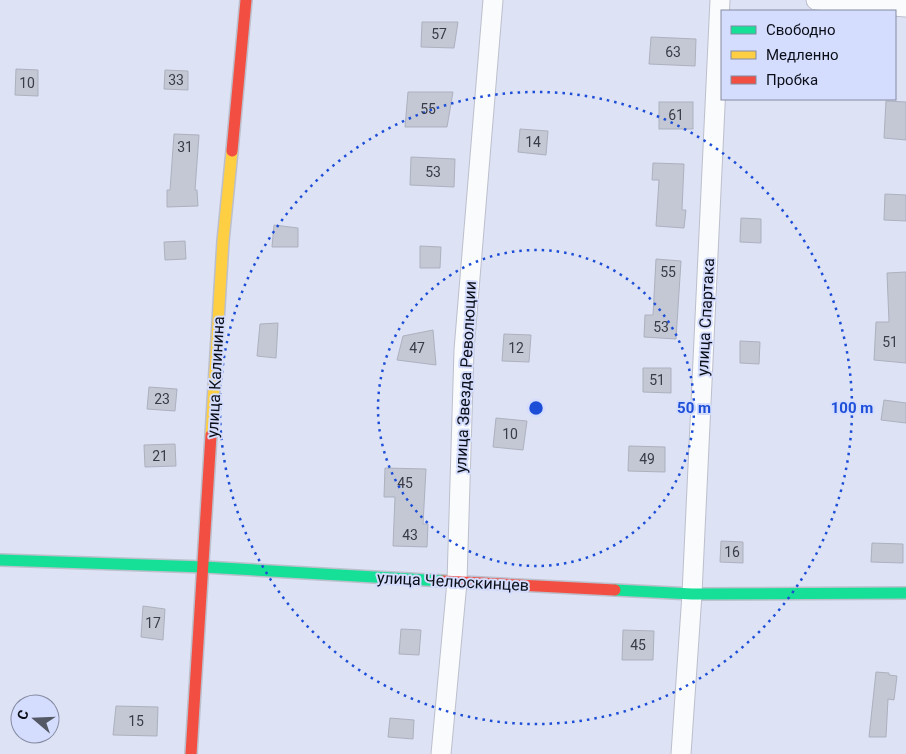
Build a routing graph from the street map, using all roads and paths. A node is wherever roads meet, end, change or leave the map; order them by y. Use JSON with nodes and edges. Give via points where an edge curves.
{"nodes":[{"id":1,"x":246,"y":0,"type":"edge"},
{"id":2,"x":493,"y":0,"type":"edge"},
{"id":3,"x":717,"y":0,"type":"edge"},
{"id":4,"x":816,"y":0,"type":"edge"},
{"id":5,"x":906,"y":7,"type":"edge"},
{"id":6,"x":0,"y":560,"type":"edge"},
{"id":7,"x":204,"y":567,"type":"junction"},
{"id":8,"x":457,"y":582,"type":"junction"},
{"id":9,"x":906,"y":592,"type":"edge"},
{"id":10,"x":692,"y":594,"type":"junction"},
{"id":11,"x":191,"y":754,"type":"edge"},
{"id":12,"x":441,"y":754,"type":"edge"},
{"id":13,"x":681,"y":754,"type":"edge"}],
"edges":[{"from":1,"to":7,"type":"street","name":"улица Калинина","via":[[223,241]]},
{"from":2,"to":8,"type":"street","name":"улица Звезда Революции","via":[[464,350]]},
{"from":3,"to":10,"type":"street","name":"улица Спартака"},
{"from":4,"to":5,"type":"street"},
{"from":6,"to":7,"type":"street","name":"улица Челюскинцев"},
{"from":7,"to":8,"type":"street","name":"улица Челюскинцев"},
{"from":7,"to":11,"type":"street","name":"улица Калинина"},
{"from":8,"to":10,"type":"street","name":"улица Челюскинцев"},
{"from":8,"to":12,"type":"street","name":"улица Звезда Революции"},
{"from":9,"to":10,"type":"street","name":"улица Челюскинцев"},
{"from":10,"to":13,"type":"street","name":"улица Спартака"}]}
